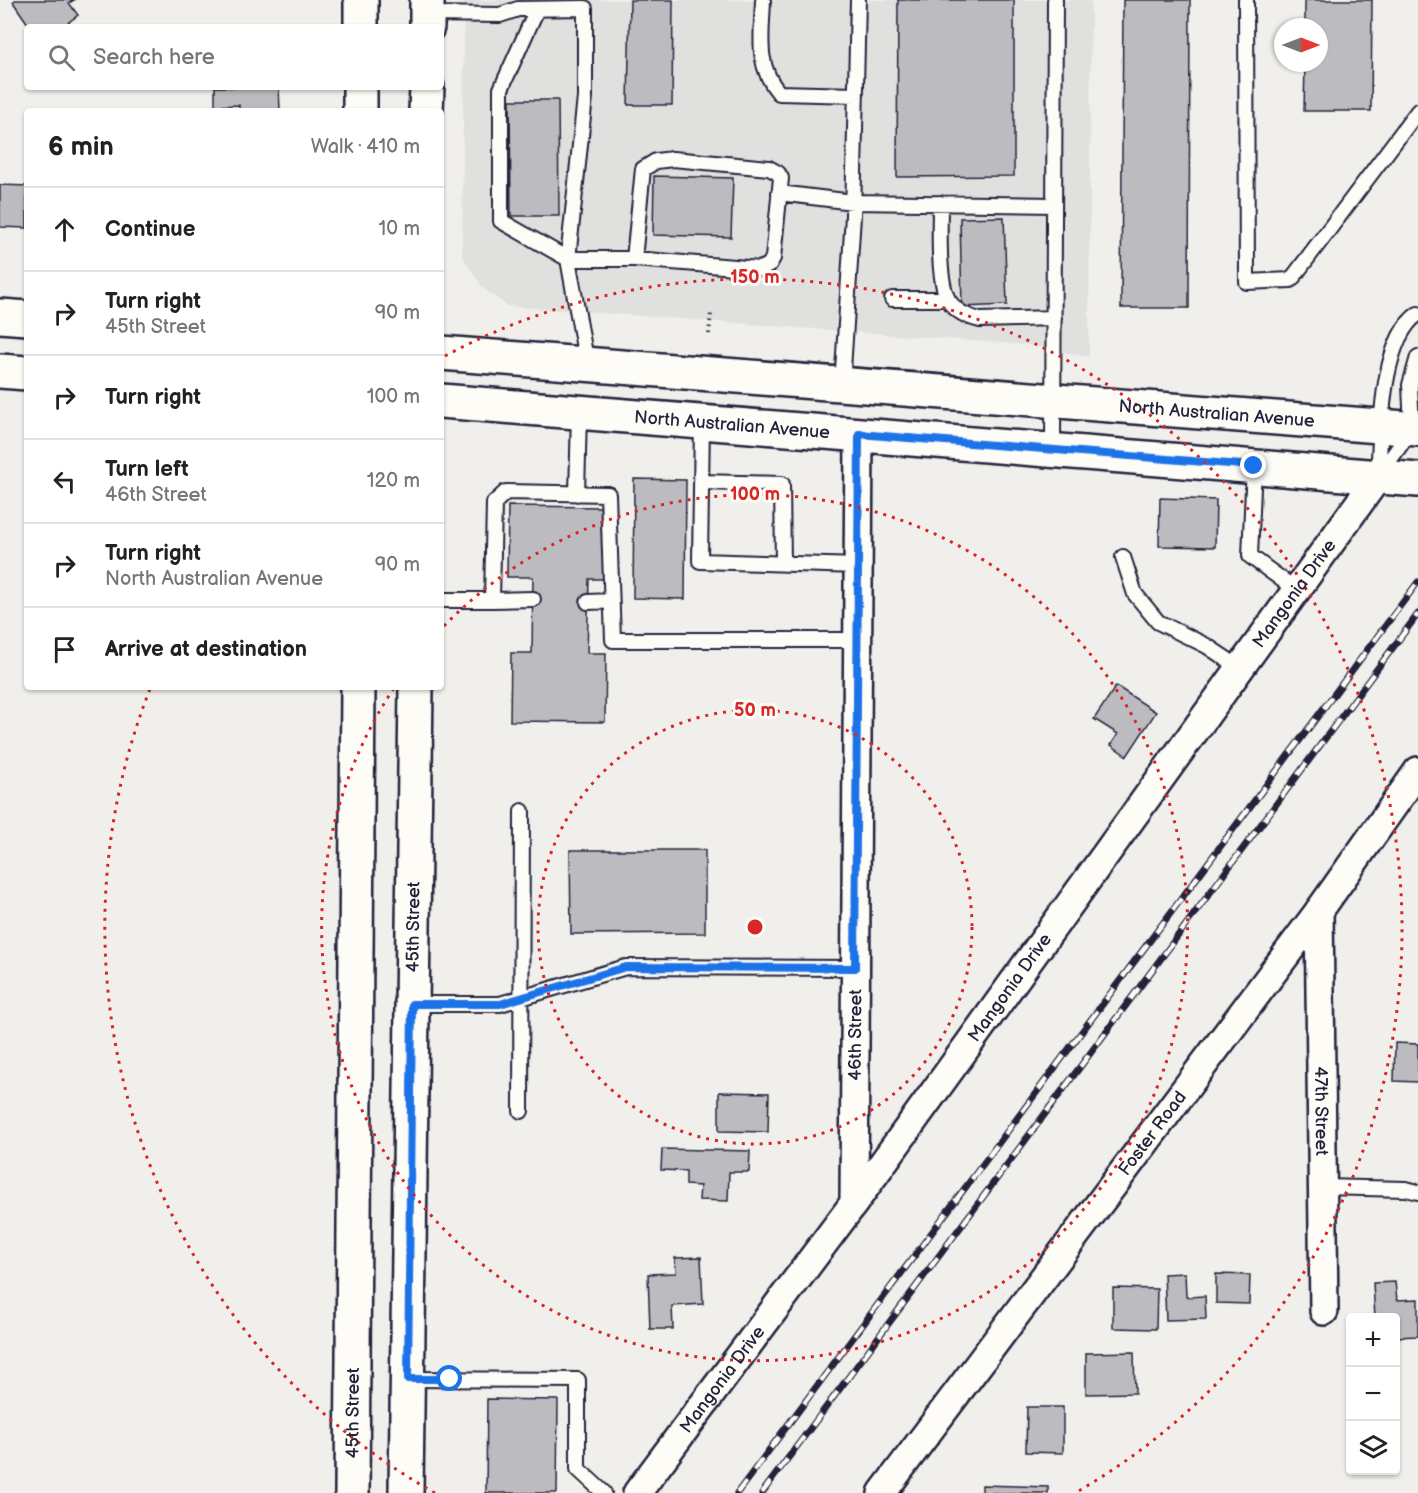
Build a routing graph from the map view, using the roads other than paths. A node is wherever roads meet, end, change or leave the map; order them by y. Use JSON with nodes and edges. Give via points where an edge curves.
{"nodes":[{"id":1,"x":361,"y":0,"type":"edge"},
{"id":2,"x":763,"y":0,"type":"edge"},
{"id":3,"x":858,"y":0,"type":"edge"},
{"id":4,"x":1055,"y":0,"type":"edge"},
{"id":5,"x":1246,"y":0,"type":"edge"},
{"id":6,"x":537,"y":9,"type":"junction"},
{"id":7,"x":427,"y":14,"type":"edge"},
{"id":8,"x":361,"y":24,"type":"edge"},
{"id":9,"x":360,"y":90,"type":"edge"},
{"id":10,"x":427,"y":90,"type":"edge"},
{"id":11,"x":856,"y":95,"type":"junction"},
{"id":12,"x":360,"y":108,"type":"edge"},
{"id":13,"x":426,"y":108,"type":"edge"},
{"id":14,"x":1418,"y":111,"type":"edge"},
{"id":15,"x":779,"y":193,"type":"junction"},
{"id":16,"x":854,"y":201,"type":"junction"},
{"id":17,"x":940,"y":203,"type":"junction"},
{"id":18,"x":1054,"y":205,"type":"junction"},
{"id":19,"x":568,"y":259,"type":"junction"},
{"id":20,"x":634,"y":259,"type":"junction"},
{"id":21,"x":892,"y":299,"type":"dead end"},
{"id":22,"x":948,"y":299,"type":"junction"},
{"id":23,"x":1418,"y":314,"type":"edge"},
{"id":24,"x":0,"y":316,"type":"edge"},
{"id":25,"x":24,"y":318,"type":"edge"},
{"id":26,"x":1054,"y":318,"type":"junction"},
{"id":27,"x":444,"y":354,"type":"edge"},
{"id":28,"x":1418,"y":357,"type":"edge"},
{"id":29,"x":587,"y":365,"type":"junction"},
{"id":30,"x":0,"y":371,"type":"edge"},
{"id":31,"x":24,"y":373,"type":"edge"},
{"id":32,"x":842,"y":385,"type":"junction"},
{"id":33,"x":444,"y":400,"type":"edge"},
{"id":34,"x":1054,"y":401,"type":"junction"},
{"id":35,"x":579,"y":412,"type":"junction"},
{"id":36,"x":702,"y":422,"type":"junction"},
{"id":37,"x":1404,"y":428,"type":"edge"},
{"id":38,"x":859,"y":434,"type":"junction"},
{"id":39,"x":1053,"y":450,"type":"junction"},
{"id":40,"x":1254,"y":466,"type":"junction"},
{"id":41,"x":1378,"y":477,"type":"junction"},
{"id":42,"x":1418,"y":480,"type":"edge"},
{"id":43,"x":701,"y":482,"type":"junction"},
{"id":44,"x":577,"y":494,"type":"junction"},
{"id":45,"x":1123,"y":557,"type":"dead end"},
{"id":46,"x":783,"y":563,"type":"junction"},
{"id":47,"x":858,"y":566,"type":"junction"},
{"id":48,"x":1296,"y":590,"type":"junction"},
{"id":49,"x":533,"y":599,"type":"dead end"},
{"id":50,"x":444,"y":600,"type":"edge"},
{"id":51,"x":492,"y":600,"type":"junction"},
{"id":52,"x":611,"y":601,"type":"junction"},
{"id":53,"x":588,"y":602,"type":"dead end"},
{"id":54,"x":858,"y":640,"type":"junction"},
{"id":55,"x":1240,"y":668,"type":"junction"},
{"id":56,"x":358,"y":690,"type":"edge"},
{"id":57,"x":416,"y":690,"type":"edge"},
{"id":58,"x":1418,"y":771,"type":"edge"},
{"id":59,"x":522,"y":811,"type":"dead end"},
{"id":60,"x":1320,"y":911,"type":"junction"},
{"id":61,"x":855,"y":968,"type":"junction"},
{"id":62,"x":521,"y":997,"type":"junction"},
{"id":63,"x":412,"y":1004,"type":"junction"},
{"id":64,"x":521,"y":1111,"type":"dead end"},
{"id":65,"x":1323,"y":1187,"type":"junction"},
{"id":66,"x":1418,"y":1192,"type":"edge"},
{"id":67,"x":854,"y":1203,"type":"junction"},
{"id":68,"x":1324,"y":1311,"type":"dead end"},
{"id":69,"x":408,"y":1379,"type":"junction"},
{"id":70,"x":352,"y":1493,"type":"edge"},
{"id":71,"x":406,"y":1493,"type":"edge"},
{"id":72,"x":604,"y":1493,"type":"edge"},
{"id":73,"x":637,"y":1493,"type":"edge"},
{"id":74,"x":882,"y":1493,"type":"edge"}],
"edges":[{"from":1,"to":8,"type":"main road"},
{"from":2,"to":11,"type":"lane","via":[[761,53],[770,82],[779,93]]},
{"from":3,"to":11,"type":"lane"},
{"from":4,"to":18,"type":"lane"},
{"from":5,"to":14,"type":"lane","via":[[1248,282],[1291,279]]},
{"from":6,"to":7,"type":"lane","via":[[500,15]]},
{"from":6,"to":19,"type":"lane","via":[[501,90],[501,221]]},
{"from":6,"to":19,"type":"lane","via":[[585,9],[585,97]]},
{"from":9,"to":12,"type":"main road"},
{"from":10,"to":13,"type":"main road"},
{"from":11,"to":16,"type":"lane"},
{"from":15,"to":16,"type":"lane"},
{"from":15,"to":20,"type":"lane","via":[[769,265],[760,269]]},
{"from":15,"to":20,"type":"lane","via":[[782,178],[769,168],[673,159],[656,161],[643,169]]},
{"from":16,"to":17,"type":"lane"},
{"from":16,"to":32,"type":"lane"},
{"from":17,"to":18,"type":"lane"},
{"from":17,"to":22,"type":"lane","via":[[943,283]]},
{"from":18,"to":26,"type":"lane"},
{"from":19,"to":20,"type":"lane"},
{"from":19,"to":29,"type":"lane"},
{"from":21,"to":22,"type":"lane"},
{"from":22,"to":26,"type":"lane","via":[[960,313],[980,320]]},
{"from":23,"to":37,"type":"lane","via":[[1394,347],[1382,407]]},
{"from":24,"to":25,"type":"main road"},
{"from":26,"to":34,"type":"lane"},
{"from":27,"to":29,"type":"main road","name":"North Australian Avenue"},
{"from":28,"to":37,"type":"lane"},
{"from":29,"to":32,"type":"main road","name":"North Australian Avenue"},
{"from":30,"to":31,"type":"main road"},
{"from":32,"to":34,"type":"main road","name":"North Australian Avenue"},
{"from":33,"to":35,"type":"main road","name":"North Australian Avenue"},
{"from":34,"to":37,"type":"main road","name":"North Australian Avenue"},
{"from":34,"to":39,"type":"lane"},
{"from":35,"to":36,"type":"main road","name":"North Australian Avenue"},
{"from":35,"to":44,"type":"lane"},
{"from":36,"to":38,"type":"main road","name":"North Australian Avenue"},
{"from":36,"to":43,"type":"lane"},
{"from":37,"to":41,"type":"lane"},
{"from":37,"to":41,"type":"lane"},
{"from":38,"to":39,"type":"main road","name":"North Australian Avenue"},
{"from":38,"to":47,"type":"street","name":"46th Street"},
{"from":39,"to":40,"type":"main road","name":"North Australian Avenue"},
{"from":40,"to":41,"type":"main road","name":"North Australian Avenue"},
{"from":40,"to":48,"type":"lane","via":[[1250,556]]},
{"from":41,"to":42,"type":"main road","name":"North Australian Avenue"},
{"from":41,"to":48,"type":"street","name":"Mangonia Drive"},
{"from":43,"to":46,"type":"lane","via":[[782,484]]},
{"from":43,"to":46,"type":"lane","via":[[700,561]]},
{"from":44,"to":51,"type":"lane","via":[[506,492],[495,503]]},
{"from":44,"to":52,"type":"lane","via":[[608,495]]},
{"from":45,"to":55,"type":"lane","via":[[1135,594],[1158,622],[1207,646]]},
{"from":46,"to":47,"type":"lane"},
{"from":47,"to":54,"type":"street","name":"46th Street"},
{"from":48,"to":55,"type":"street","name":"Mangonia Drive"},
{"from":49,"to":51,"type":"lane"},
{"from":50,"to":51,"type":"lane"},
{"from":52,"to":53,"type":"lane"},
{"from":52,"to":54,"type":"lane","via":[[613,640]]},
{"from":54,"to":61,"type":"street","name":"46th Street"},
{"from":55,"to":67,"type":"street","name":"Mangonia Drive"},
{"from":56,"to":70,"type":"main road","name":"45th Street"},
{"from":57,"to":63,"type":"main road","name":"45th Street"},
{"from":58,"to":60,"type":"street","name":"Foster Road"},
{"from":59,"to":62,"type":"lane"},
{"from":60,"to":65,"type":"street","name":"47th Street"},
{"from":60,"to":74,"type":"street","name":"Foster Road"},
{"from":61,"to":62,"type":"lane","via":[[626,967]]},
{"from":61,"to":67,"type":"street","name":"46th Street"},
{"from":62,"to":63,"type":"lane","via":[[500,1004]]},
{"from":62,"to":64,"type":"lane"},
{"from":63,"to":69,"type":"main road","name":"45th Street"},
{"from":65,"to":66,"type":"lane"},
{"from":65,"to":68,"type":"street","name":"47th Street"},
{"from":67,"to":73,"type":"street","name":"Mangonia Drive"},
{"from":69,"to":71,"type":"main road","name":"45th Street"},
{"from":69,"to":72,"type":"lane","via":[[578,1380],[578,1469]]}]}
